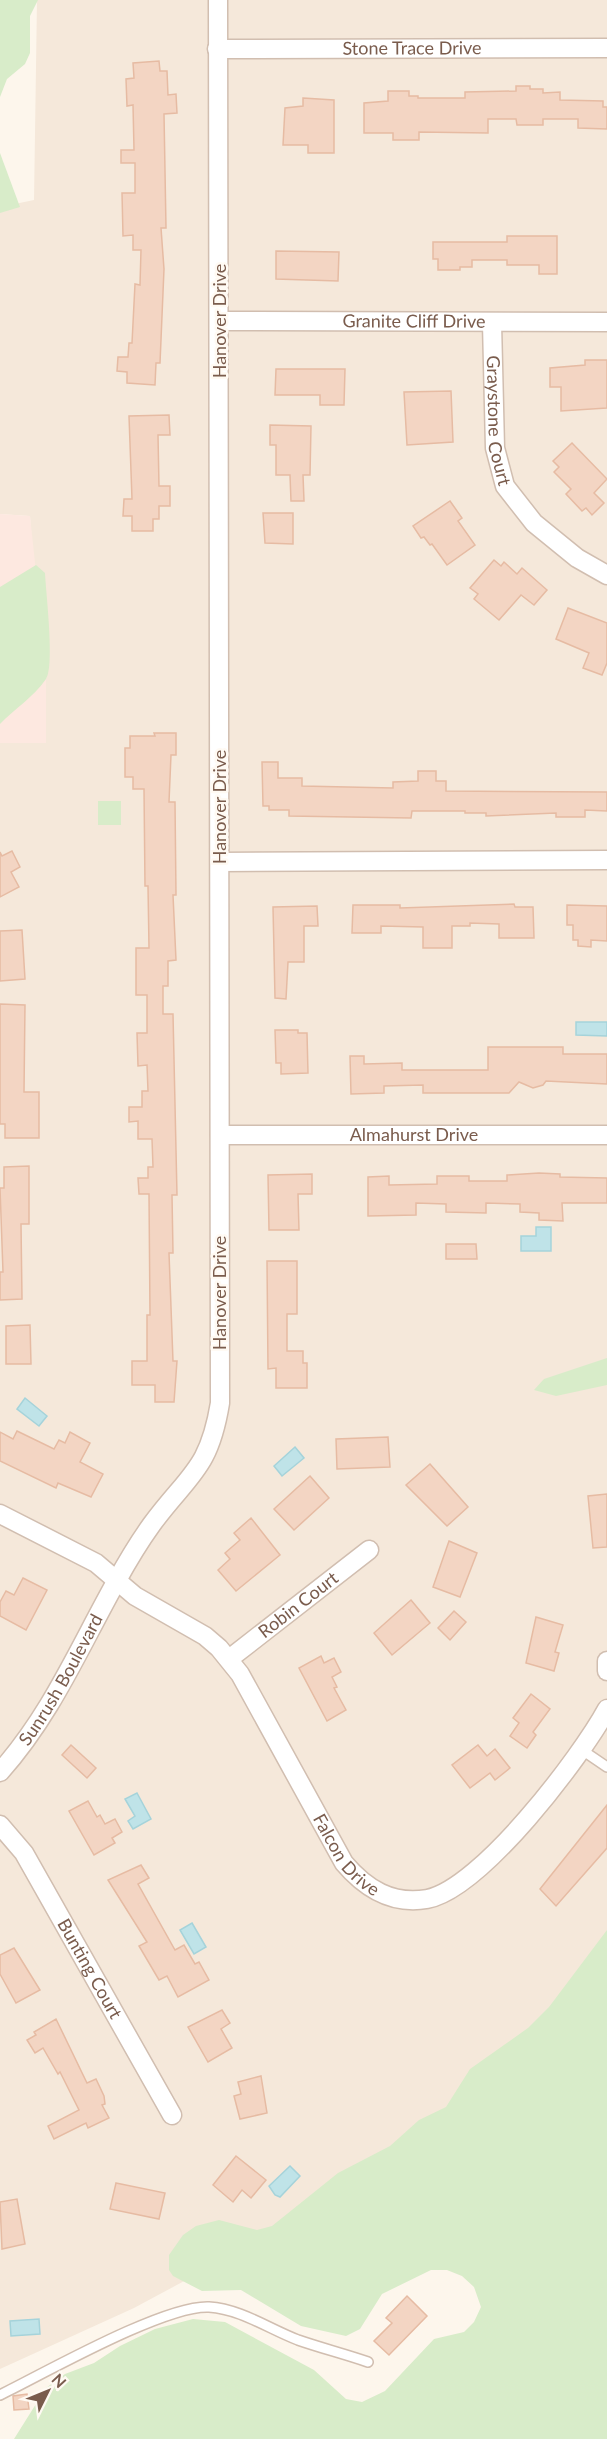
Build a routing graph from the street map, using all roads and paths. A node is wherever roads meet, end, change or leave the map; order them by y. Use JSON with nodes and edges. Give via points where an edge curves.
{"nodes":[{"id":1,"x":218,"y":0,"type":"edge"},
{"id":2,"x":607,"y":48,"type":"edge"},
{"id":3,"x":217,"y":49,"type":"junction"},
{"id":4,"x":220,"y":321,"type":"junction"},
{"id":5,"x":607,"y":322,"type":"edge"},
{"id":6,"x":492,"y":323,"type":"junction"},
{"id":7,"x":607,"y":575,"type":"edge"},
{"id":8,"x":607,"y":860,"type":"edge"},
{"id":9,"x":220,"y":862,"type":"junction"},
{"id":10,"x":220,"y":1135,"type":"junction"},
{"id":11,"x":607,"y":1135,"type":"edge"},
{"id":12,"x":0,"y":1514,"type":"edge"},
{"id":13,"x":369,"y":1550,"type":"dead end"},
{"id":14,"x":116,"y":1582,"type":"junction"},
{"id":15,"x":230,"y":1659,"type":"junction"},
{"id":16,"x":607,"y":1661,"type":"edge"},
{"id":17,"x":607,"y":1671,"type":"edge"},
{"id":18,"x":607,"y":1709,"type":"edge"},
{"id":19,"x":582,"y":1750,"type":"junction"},
{"id":20,"x":607,"y":1767,"type":"edge"},
{"id":21,"x":0,"y":1772,"type":"edge"},
{"id":22,"x":0,"y":1825,"type":"edge"},
{"id":23,"x":172,"y":2115,"type":"dead end"},
{"id":24,"x":368,"y":2362,"type":"dead end"},
{"id":25,"x":0,"y":2395,"type":"edge"}],
"edges":[{"from":1,"to":3,"type":"street","name":"Hanover Drive"},
{"from":2,"to":3,"type":"street","name":"Stone Trace Drive"},
{"from":3,"to":4,"type":"street","name":"Hanover Drive"},
{"from":4,"to":6,"type":"street","name":"Granite Cliff Drive"},
{"from":4,"to":9,"type":"street","name":"Hanover Drive"},
{"from":5,"to":6,"type":"street","name":"Granite Cliff Drive"},
{"from":6,"to":7,"type":"street","name":"Graystone Court","via":[[495,448],[505,486],[534,523],[577,558]]},
{"from":8,"to":9,"type":"street"},
{"from":9,"to":10,"type":"street","name":"Hanover Drive"},
{"from":10,"to":11,"type":"street","name":"Almahurst Drive"},
{"from":10,"to":14,"type":"street","name":"Hanover Drive","via":[[216,1427],[200,1468],[152,1524]]},
{"from":12,"to":14,"type":"street","name":"Falcon Drive","via":[[96,1563]]},
{"from":13,"to":15,"type":"street","name":"Robin Court"},
{"from":14,"to":15,"type":"street","name":"Falcon Drive","via":[[205,1636]]},
{"from":14,"to":21,"type":"street","name":"Sunrush Boulevard","via":[[56,1696]]},
{"from":15,"to":19,"type":"street","name":"Falcon Drive","via":[[344,1863],[369,1888],[397,1899],[429,1898],[455,1886],[526,1821]]},
{"from":16,"to":17,"type":"street"},
{"from":18,"to":19,"type":"street","name":"Falcon Drive"},
{"from":19,"to":20,"type":"lane"},
{"from":22,"to":23,"type":"street","name":"Bunting Court","via":[[24,1853]]},
{"from":24,"to":25,"type":"lane","via":[[298,2340],[237,2313],[209,2307],[180,2311]]}]}
